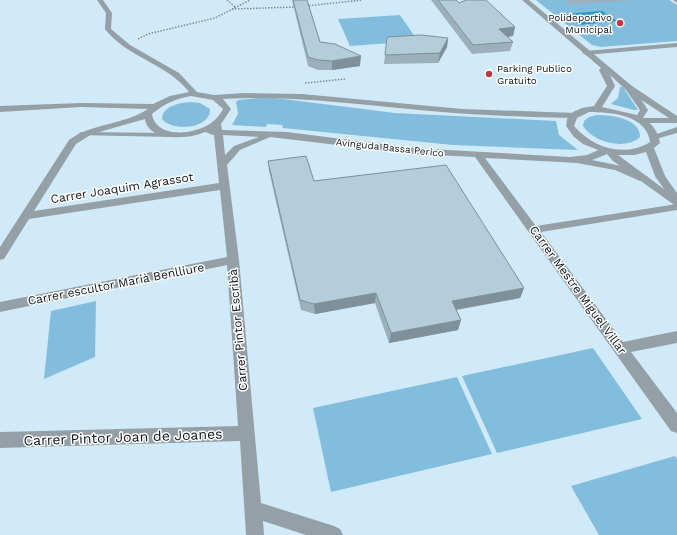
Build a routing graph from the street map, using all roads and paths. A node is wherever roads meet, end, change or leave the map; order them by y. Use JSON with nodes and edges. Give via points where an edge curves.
{"nodes":[{"id":1,"x":100,"y":0,"type":"edge"},
{"id":2,"x":227,"y":0,"type":"edge"},
{"id":3,"x":250,"y":0,"type":"edge"},
{"id":4,"x":313,"y":0,"type":"edge"},
{"id":5,"x":362,"y":0,"type":"edge"},
{"id":6,"x":525,"y":0,"type":"edge"},
{"id":7,"x":316,"y":5,"type":"junction"},
{"id":8,"x":235,"y":7,"type":"junction"},
{"id":9,"x":232,"y":9,"type":"junction"},
{"id":10,"x":674,"y":45,"type":"edge"},
{"id":11,"x":128,"y":46,"type":"junction"},
{"id":12,"x":677,"y":50,"type":"edge"},
{"id":13,"x":586,"y":53,"type":"junction"},
{"id":14,"x":601,"y":66,"type":"junction"},
{"id":15,"x":345,"y":79,"type":"dead end"},
{"id":16,"x":302,"y":84,"type":"dead end"},
{"id":17,"x":629,"y":88,"type":"junction"},
{"id":18,"x":195,"y":94,"type":"junction"},
{"id":19,"x":215,"y":97,"type":"junction"},
{"id":20,"x":0,"y":109,"type":"edge"},
{"id":21,"x":597,"y":109,"type":"junction"},
{"id":22,"x":151,"y":110,"type":"junction"},
{"id":23,"x":573,"y":115,"type":"junction"},
{"id":24,"x":640,"y":120,"type":"junction"},
{"id":25,"x":677,"y":121,"type":"edge"},
{"id":26,"x":217,"y":128,"type":"junction"},
{"id":27,"x":677,"y":130,"type":"edge"},
{"id":28,"x":81,"y":134,"type":"junction"},
{"id":29,"x":274,"y":134,"type":"junction"},
{"id":30,"x":172,"y":135,"type":"junction"},
{"id":31,"x":656,"y":136,"type":"junction"},
{"id":32,"x":649,"y":148,"type":"junction"},
{"id":33,"x":607,"y":150,"type":"junction"},
{"id":34,"x":478,"y":155,"type":"junction"},
{"id":35,"x":578,"y":160,"type":"junction"},
{"id":36,"x":221,"y":165,"type":"junction"},
{"id":37,"x":646,"y":180,"type":"junction"},
{"id":38,"x":223,"y":186,"type":"junction"},
{"id":39,"x":677,"y":202,"type":"edge"},
{"id":40,"x":677,"y":207,"type":"edge"},
{"id":41,"x":25,"y":216,"type":"junction"},
{"id":42,"x":533,"y":230,"type":"junction"},
{"id":43,"x":0,"y":256,"type":"edge"},
{"id":44,"x":233,"y":260,"type":"junction"},
{"id":45,"x":0,"y":307,"type":"edge"},
{"id":46,"x":677,"y":337,"type":"edge"},
{"id":47,"x":620,"y":348,"type":"junction"},
{"id":48,"x":677,"y":426,"type":"edge"},
{"id":49,"x":247,"y":434,"type":"junction"},
{"id":50,"x":0,"y":440,"type":"edge"},
{"id":51,"x":253,"y":509,"type":"junction"},
{"id":52,"x":255,"y":535,"type":"edge"},
{"id":53,"x":334,"y":535,"type":"edge"}],
"edges":[{"from":1,"to":11,"type":"street","via":[[109,14],[108,29],[115,39]]},
{"from":2,"to":8,"type":"path"},
{"from":3,"to":8,"type":"path"},
{"from":4,"to":7,"type":"path"},
{"from":5,"to":7,"type":"path"},
{"from":6,"to":13,"type":"street"},
{"from":7,"to":9,"type":"path"},
{"from":8,"to":9,"type":"path"},
{"from":9,"to":11,"type":"path","via":[[202,22],[148,34]]},
{"from":10,"to":12,"type":"street"},
{"from":10,"to":13,"type":"street"},
{"from":11,"to":18,"type":"street","via":[[171,72]]},
{"from":13,"to":14,"type":"street"},
{"from":14,"to":17,"type":"street"},
{"from":14,"to":21,"type":"street","via":[[612,86]]},
{"from":15,"to":16,"type":"path"},
{"from":17,"to":24,"type":"street","via":[[644,110]]},
{"from":17,"to":25,"type":"street"},
{"from":18,"to":19,"type":"street"},
{"from":18,"to":22,"type":"street","via":[[165,100]]},
{"from":19,"to":23,"type":"street","via":[[253,94],[293,95],[446,110]]},
{"from":19,"to":26,"type":"street","via":[[223,102],[227,109]]},
{"from":20,"to":22,"type":"street","via":[[81,105]]},
{"from":21,"to":23,"type":"street","via":[[583,110]]},
{"from":21,"to":24,"type":"street","via":[[618,111]]},
{"from":22,"to":28,"type":"street","via":[[120,124]]},
{"from":22,"to":30,"type":"street","via":[[147,120],[151,127]]},
{"from":23,"to":33,"type":"street","via":[[570,126],[574,133],[592,146]]},
{"from":24,"to":25,"type":"street"},
{"from":24,"to":31,"type":"street","via":[[651,128]]},
{"from":26,"to":29,"type":"street","name":"Avinguda Bassa Perico"},
{"from":26,"to":30,"type":"street","name":"Avinguda Bassa Perico"},
{"from":26,"to":36,"type":"street","name":"Carrer Pintor Escribà"},
{"from":27,"to":31,"type":"street"},
{"from":28,"to":30,"type":"lane"},
{"from":28,"to":41,"type":"street","via":[[72,142]]},
{"from":29,"to":34,"type":"street","name":"Avinguda Bassa Perico","via":[[413,151]]},
{"from":29,"to":36,"type":"street","via":[[237,148]]},
{"from":31,"to":32,"type":"street","via":[[655,143]]},
{"from":32,"to":33,"type":"street","via":[[631,153]]},
{"from":32,"to":39,"type":"street","via":[[660,176]]},
{"from":33,"to":35,"type":"street","name":"Avinguda Bassa Perico","via":[[599,155]]},
{"from":33,"to":37,"type":"street"},
{"from":34,"to":35,"type":"street","name":"Avinguda Bassa Perico"},
{"from":34,"to":42,"type":"street","name":"Carrer Mestre Miguel Villar"},
{"from":35,"to":37,"type":"street","name":"Avinguda Bassa Perico","via":[[618,168]]},
{"from":36,"to":38,"type":"street","name":"Carrer Pintor Escribà"},
{"from":37,"to":39,"type":"street"},
{"from":38,"to":41,"type":"street","name":"Carrer Joaquim Agrassot"},
{"from":38,"to":44,"type":"street","name":"Carrer Pintor Escribà"},
{"from":40,"to":42,"type":"street"},
{"from":41,"to":43,"type":"street"},
{"from":42,"to":47,"type":"street","name":"Carrer Mestre Miguel Villar"},
{"from":44,"to":45,"type":"street","name":"Carrer escultor Marià Benlliure"},
{"from":44,"to":49,"type":"street","name":"Carrer Pintor Escribà"},
{"from":46,"to":47,"type":"street"},
{"from":47,"to":48,"type":"street","name":"Carrer Mestre Miguel Villar"},
{"from":49,"to":50,"type":"street","name":"Carrer Pintor Joan de Joanes"},
{"from":49,"to":51,"type":"street","name":"Carrer Pintor Escribà"},
{"from":51,"to":52,"type":"street","name":"Carrer Pintor Escribà"},
{"from":51,"to":53,"type":"street"}]}
